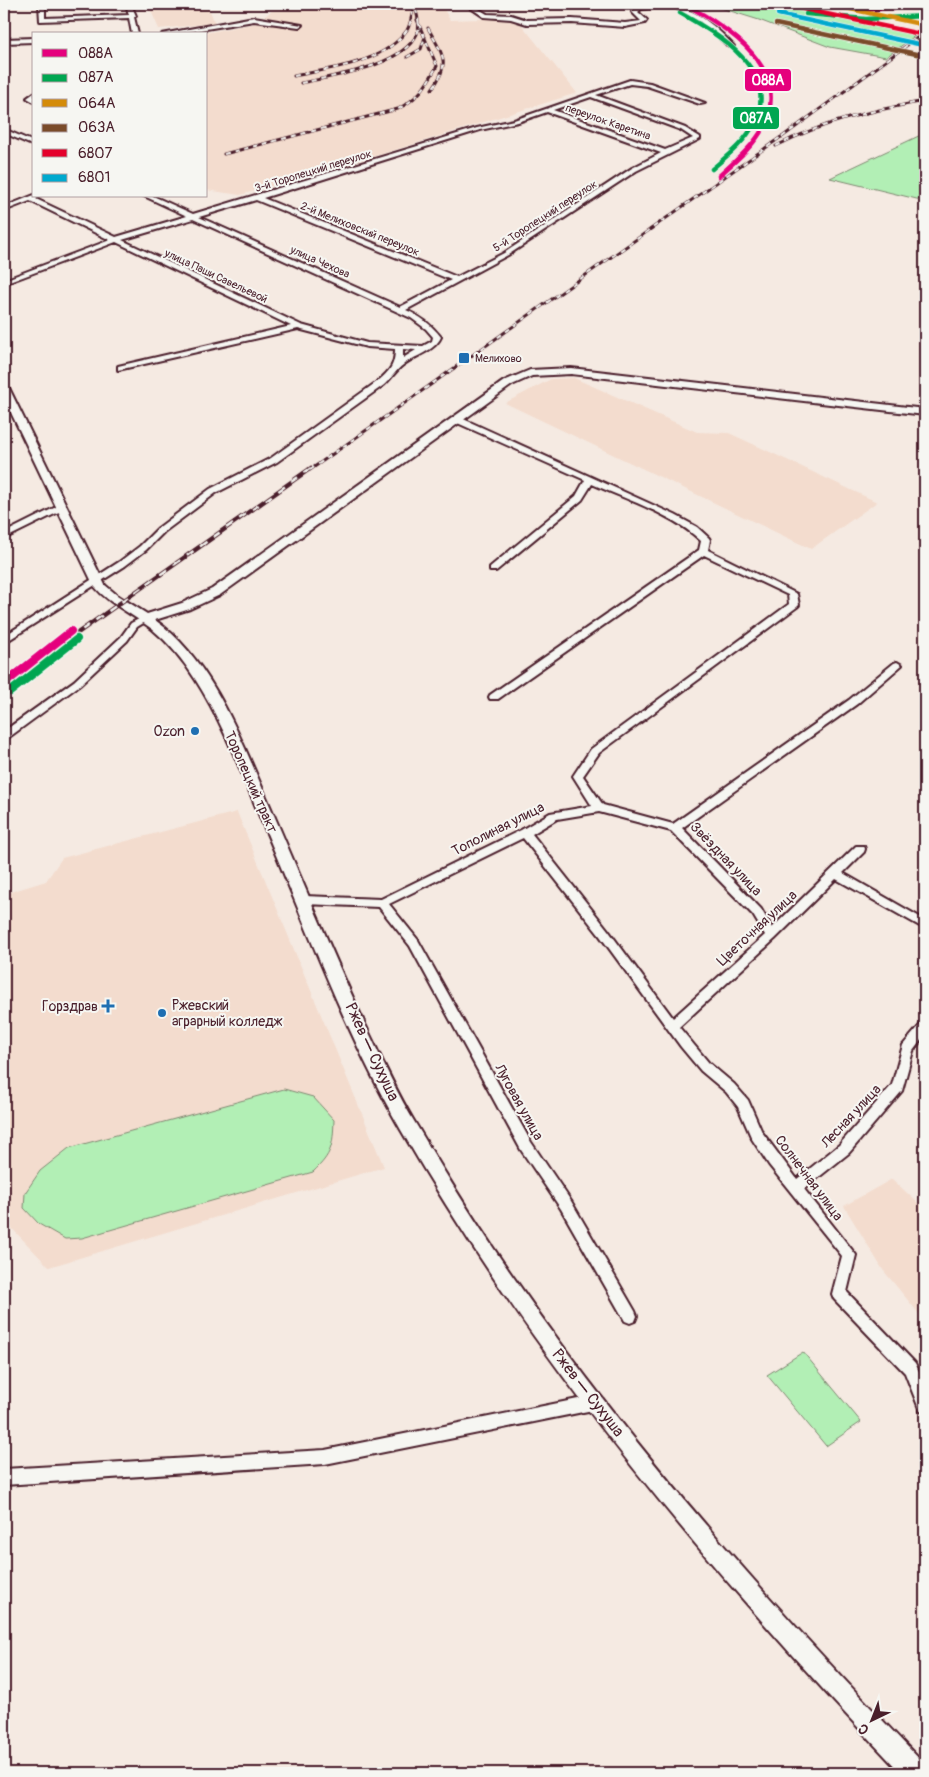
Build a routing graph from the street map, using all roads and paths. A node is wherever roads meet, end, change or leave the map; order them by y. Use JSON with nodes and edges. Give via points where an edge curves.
{"nodes":[{"id":1,"x":42,"y":4,"type":"edge"},
{"id":2,"x":129,"y":4,"type":"edge"},
{"id":3,"x":468,"y":4,"type":"edge"},
{"id":4,"x":665,"y":4,"type":"edge"},
{"id":5,"x":669,"y":4,"type":"edge"},
{"id":6,"x":133,"y":16,"type":"junction"},
{"id":7,"x":299,"y":25,"type":"dead end"},
{"id":8,"x":135,"y":32,"type":"edge"},
{"id":9,"x":177,"y":32,"type":"edge"},
{"id":10,"x":32,"y":40,"type":"edge"},
{"id":11,"x":4,"y":41,"type":"edge"},
{"id":12,"x":731,"y":46,"type":"dead end"},
{"id":13,"x":590,"y":95,"type":"junction"},
{"id":14,"x":702,"y":102,"type":"dead end"},
{"id":15,"x":546,"y":110,"type":"junction"},
{"id":16,"x":4,"y":131,"type":"edge"},
{"id":17,"x":32,"y":143,"type":"edge"},
{"id":18,"x":664,"y":152,"type":"junction"},
{"id":19,"x":32,"y":198,"type":"edge"},
{"id":20,"x":36,"y":198,"type":"edge"},
{"id":21,"x":151,"y":198,"type":"edge"},
{"id":22,"x":257,"y":198,"type":"junction"},
{"id":23,"x":4,"y":209,"type":"edge"},
{"id":24,"x":193,"y":218,"type":"junction"},
{"id":25,"x":115,"y":240,"type":"junction"},
{"id":26,"x":455,"y":279,"type":"junction"},
{"id":27,"x":4,"y":282,"type":"edge"},
{"id":28,"x":400,"y":310,"type":"junction"},
{"id":29,"x":298,"y":327,"type":"junction"},
{"id":30,"x":399,"y":348,"type":"junction"},
{"id":31,"x":423,"y":348,"type":"junction"},
{"id":32,"x":400,"y":363,"type":"junction"},
{"id":33,"x":121,"y":368,"type":"dead end"},
{"id":34,"x":4,"y":388,"type":"edge"},
{"id":35,"x":925,"y":412,"type":"edge"},
{"id":36,"x":456,"y":419,"type":"junction"},
{"id":37,"x":589,"y":480,"type":"junction"},
{"id":38,"x":62,"y":507,"type":"junction"},
{"id":39,"x":4,"y":536,"type":"edge"},
{"id":40,"x":703,"y":550,"type":"junction"},
{"id":41,"x":493,"y":569,"type":"dead end"},
{"id":42,"x":97,"y":580,"type":"junction"},
{"id":43,"x":145,"y":619,"type":"junction"},
{"id":44,"x":4,"y":640,"type":"edge"},
{"id":45,"x":897,"y":665,"type":"dead end"},
{"id":46,"x":494,"y":697,"type":"dead end"},
{"id":47,"x":4,"y":736,"type":"edge"},
{"id":48,"x":599,"y":808,"type":"junction"},
{"id":49,"x":675,"y":828,"type":"junction"},
{"id":50,"x":526,"y":833,"type":"junction"},
{"id":51,"x":860,"y":849,"type":"dead end"},
{"id":52,"x":836,"y":874,"type":"junction"},
{"id":53,"x":304,"y":900,"type":"junction"},
{"id":54,"x":382,"y":903,"type":"junction"},
{"id":55,"x":925,"y":925,"type":"edge"},
{"id":56,"x":771,"y":936,"type":"junction"},
{"id":57,"x":331,"y":963,"type":"joint"},
{"id":58,"x":672,"y":1026,"type":"junction"},
{"id":59,"x":925,"y":1027,"type":"edge"},
{"id":60,"x":797,"y":1188,"type":"junction"},
{"id":61,"x":630,"y":1316,"type":"dead end"},
{"id":62,"x":593,"y":1403,"type":"junction"},
{"id":63,"x":925,"y":1406,"type":"edge"},
{"id":64,"x":4,"y":1477,"type":"edge"},
{"id":65,"x":917,"y":1773,"type":"edge"}],
"edges":[{"from":1,"to":6,"type":"street","via":[[42,20]]},
{"from":2,"to":6,"type":"street"},
{"from":3,"to":4,"type":"street","via":[[486,16],[511,16],[527,22],[625,25],[643,22],[635,12],[639,8]]},
{"from":5,"to":12,"type":"street","via":[[687,11]]},
{"from":6,"to":8,"type":"street"},
{"from":7,"to":9,"type":"street","via":[[254,18]]},
{"from":10,"to":11,"type":"street"},
{"from":13,"to":14,"type":"street","name":"3-й Торопецкий переулок","via":[[630,82],[648,84]]},
{"from":13,"to":15,"type":"street","name":"3-й Торопецкий переулок"},
{"from":13,"to":18,"type":"street","name":"5-й Торопецкий переулок","via":[[683,128],[698,138]]},
{"from":15,"to":18,"type":"street","name":"переулок Каретина"},
{"from":15,"to":22,"type":"street","name":"3-й Торопецкий переулок"},
{"from":16,"to":17,"type":"street"},
{"from":18,"to":26,"type":"street","name":"5-й Торопецкий переулок","via":[[626,173],[622,179],[506,254]]},
{"from":19,"to":23,"type":"street"},
{"from":20,"to":25,"type":"street","name":"улица Паши Савельевой"},
{"from":21,"to":24,"type":"street","name":"улица Чехова"},
{"from":22,"to":24,"type":"street","name":"3-й Торопецкий переулок"},
{"from":22,"to":26,"type":"street","name":"2-й Мелиховский переулок"},
{"from":24,"to":25,"type":"street","name":"3-й Торопецкий переулок"},
{"from":24,"to":28,"type":"street","name":"улица Чехова"},
{"from":25,"to":27,"type":"street","name":"3-й Торопецкий переулок"},
{"from":25,"to":29,"type":"street","name":"улица Паши Савельевой"},
{"from":26,"to":28,"type":"street","name":"5-й Торопецкий переулок"},
{"from":28,"to":31,"type":"street","name":"улица Чехова","via":[[414,316],[435,333],[435,342]]},
{"from":29,"to":30,"type":"street","name":"улица Паши Савельевой","via":[[367,344]]},
{"from":29,"to":33,"type":"street"},
{"from":30,"to":31,"type":"street","name":"улица Паши Савельевой"},
{"from":30,"to":32,"type":"street"},
{"from":31,"to":32,"type":"street","name":"улица Чехова"},
{"from":32,"to":42,"type":"street","via":[[381,384],[274,460],[212,491],[143,548]]},
{"from":34,"to":38,"type":"main road"},
{"from":35,"to":36,"type":"main road","via":[[551,370],[515,379]]},
{"from":36,"to":37,"type":"street"},
{"from":36,"to":43,"type":"main road","via":[[216,592]]},
{"from":37,"to":40,"type":"street","via":[[694,529],[706,540]]},
{"from":37,"to":41,"type":"street","via":[[579,498]]},
{"from":38,"to":39,"type":"street"},
{"from":38,"to":42,"type":"main road"},
{"from":40,"to":46,"type":"street"},
{"from":40,"to":48,"type":"street","via":[[792,594],[794,605],[595,751],[578,776]]},
{"from":42,"to":43,"type":"main road","name":"Торопецкий тракт","via":[[108,595]]},
{"from":42,"to":44,"type":"street"},
{"from":43,"to":47,"type":"street","via":[[134,625],[124,639],[77,683]]},
{"from":43,"to":53,"type":"main road","name":"Торопецкий тракт","via":[[174,642],[211,694]]},
{"from":45,"to":49,"type":"street","via":[[853,702]]},
{"from":48,"to":49,"type":"street","name":"Тополиная улица"},
{"from":48,"to":50,"type":"street","name":"Тополиная улица","via":[[554,816]]},
{"from":49,"to":56,"type":"street","name":"Звёздная улица","via":[[757,912]]},
{"from":50,"to":54,"type":"street","name":"Тополиная улица"},
{"from":50,"to":58,"type":"street","name":"Солнечная улица"},
{"from":51,"to":52,"type":"street","name":"Цветочная улица"},
{"from":52,"to":55,"type":"street"},
{"from":52,"to":56,"type":"street","name":"Цветочная улица"},
{"from":53,"to":54,"type":"street","name":"Тополиная улица"},
{"from":53,"to":57,"type":"main road","name":"Торопецкий тракт"},
{"from":54,"to":61,"type":"street","name":"Луговая улица","via":[[414,943],[526,1146],[566,1205]]},
{"from":56,"to":58,"type":"street","name":"Цветочная улица"},
{"from":57,"to":62,"type":"main road","name":"Ржев — Сухуша","via":[[400,1113],[448,1194],[496,1269]]},
{"from":58,"to":60,"type":"street","name":"Солнечная улица","via":[[705,1067],[743,1104],[757,1135]]},
{"from":59,"to":60,"type":"street","name":"Лесная улица","via":[[908,1050],[898,1087],[844,1149]]},
{"from":60,"to":63,"type":"street","name":"Солнечная улица","via":[[848,1255],[839,1294],[910,1368]]},
{"from":62,"to":64,"type":"street","via":[[325,1457]]},
{"from":62,"to":65,"type":"main road","name":"Ржев — Сухуша","via":[[757,1601],[839,1693]]}]}
